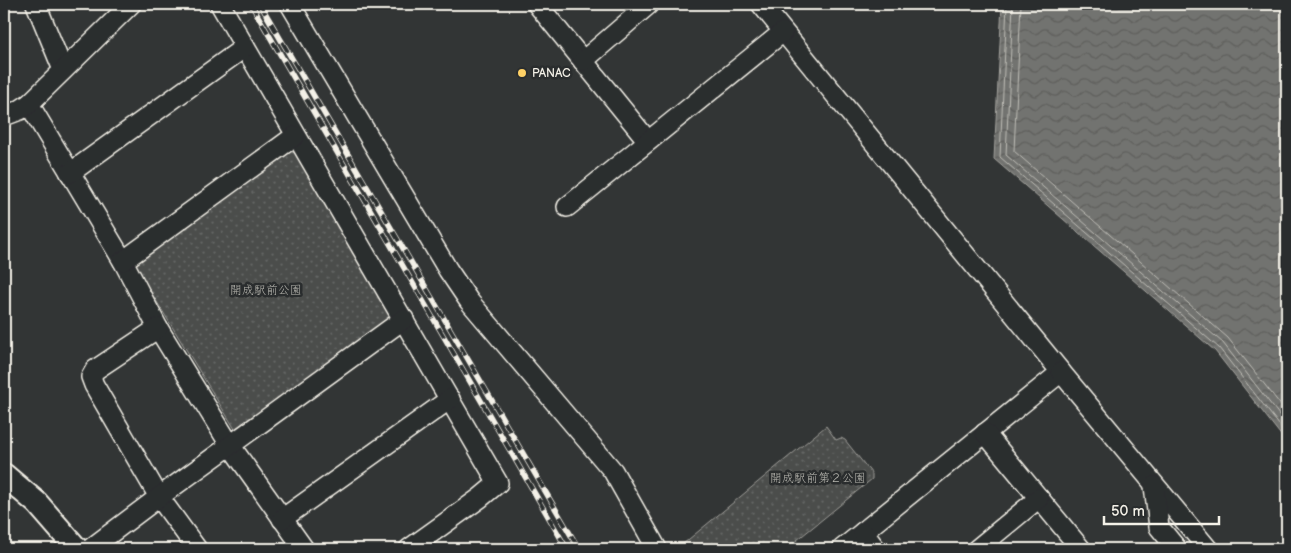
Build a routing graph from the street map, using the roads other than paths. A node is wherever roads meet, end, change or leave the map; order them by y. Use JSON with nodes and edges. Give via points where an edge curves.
{"nodes":[{"id":1,"x":36,"y":4,"type":"edge"},
{"id":2,"x":131,"y":4,"type":"edge"},
{"id":3,"x":220,"y":4,"type":"edge"},
{"id":4,"x":290,"y":4,"type":"edge"},
{"id":5,"x":536,"y":4,"type":"edge"},
{"id":6,"x":648,"y":4,"type":"edge"},
{"id":7,"x":761,"y":4,"type":"edge"},
{"id":8,"x":784,"y":32,"type":"junction"},
{"id":9,"x":245,"y":47,"type":"junction"},
{"id":10,"x":583,"y":61,"type":"junction"},
{"id":11,"x":63,"y":70,"type":"junction"},
{"id":12,"x":29,"y":104,"type":"junction"},
{"id":13,"x":4,"y":116,"type":"edge"},
{"id":14,"x":295,"y":136,"type":"junction"},
{"id":15,"x":648,"y":141,"type":"junction"},
{"id":16,"x":70,"y":173,"type":"junction"},
{"id":17,"x":567,"y":207,"type":"dead end"},
{"id":18,"x":123,"y":261,"type":"junction"},
{"id":19,"x":404,"y":319,"type":"junction"},
{"id":20,"x":158,"y":328,"type":"junction"},
{"id":21,"x":1061,"y":372,"type":"junction"},
{"id":22,"x":450,"y":399,"type":"junction"},
{"id":23,"x":985,"y":433,"type":"junction"},
{"id":24,"x":230,"y":445,"type":"junction"},
{"id":25,"x":4,"y":476,"type":"edge"},
{"id":26,"x":1154,"y":486,"type":"junction"},
{"id":27,"x":159,"y":497,"type":"junction"},
{"id":28,"x":1039,"y":498,"type":"junction"},
{"id":29,"x":282,"y":519,"type":"junction"},
{"id":30,"x":863,"y":532,"type":"junction"},
{"id":31,"x":77,"y":549,"type":"edge"},
{"id":32,"x":90,"y":549,"type":"edge"},
{"id":33,"x":197,"y":549,"type":"edge"},
{"id":34,"x":304,"y":549,"type":"edge"},
{"id":35,"x":409,"y":549,"type":"edge"},
{"id":36,"x":657,"y":549,"type":"edge"},
{"id":37,"x":842,"y":549,"type":"edge"},
{"id":38,"x":876,"y":549,"type":"edge"},
{"id":39,"x":977,"y":549,"type":"edge"},
{"id":40,"x":1081,"y":549,"type":"edge"},
{"id":41,"x":1178,"y":549,"type":"edge"},
{"id":42,"x":1208,"y":549,"type":"edge"}],
"edges":[{"from":1,"to":11,"type":"street"},
{"from":2,"to":11,"type":"street"},
{"from":3,"to":9,"type":"street"},
{"from":4,"to":36,"type":"street","via":[[448,270],[469,301],[613,471]]},
{"from":5,"to":10,"type":"street"},
{"from":6,"to":10,"type":"street"},
{"from":7,"to":8,"type":"street"},
{"from":8,"to":15,"type":"street"},
{"from":8,"to":21,"type":"street"},
{"from":9,"to":14,"type":"street"},
{"from":9,"to":16,"type":"street"},
{"from":10,"to":15,"type":"street"},
{"from":11,"to":12,"type":"street"},
{"from":12,"to":13,"type":"street"},
{"from":12,"to":16,"type":"street"},
{"from":14,"to":18,"type":"street"},
{"from":14,"to":19,"type":"street"},
{"from":15,"to":17,"type":"street"},
{"from":16,"to":18,"type":"street"},
{"from":18,"to":20,"type":"street"},
{"from":19,"to":22,"type":"street"},
{"from":19,"to":24,"type":"street"},
{"from":20,"to":24,"type":"street"},
{"from":20,"to":27,"type":"street","via":[[95,370],[91,377]]},
{"from":21,"to":23,"type":"street"},
{"from":21,"to":26,"type":"street"},
{"from":22,"to":29,"type":"street"},
{"from":22,"to":35,"type":"street","via":[[498,483]]},
{"from":23,"to":28,"type":"street"},
{"from":23,"to":30,"type":"street"},
{"from":24,"to":27,"type":"street"},
{"from":24,"to":29,"type":"street"},
{"from":25,"to":31,"type":"main road","via":[[37,503]]},
{"from":26,"to":41,"type":"street","via":[[1159,527]]},
{"from":26,"to":42,"type":"street"},
{"from":27,"to":32,"type":"street"},
{"from":27,"to":33,"type":"street"},
{"from":28,"to":39,"type":"street"},
{"from":28,"to":40,"type":"street"},
{"from":29,"to":34,"type":"street"},
{"from":30,"to":37,"type":"street"},
{"from":30,"to":38,"type":"street"}]}
